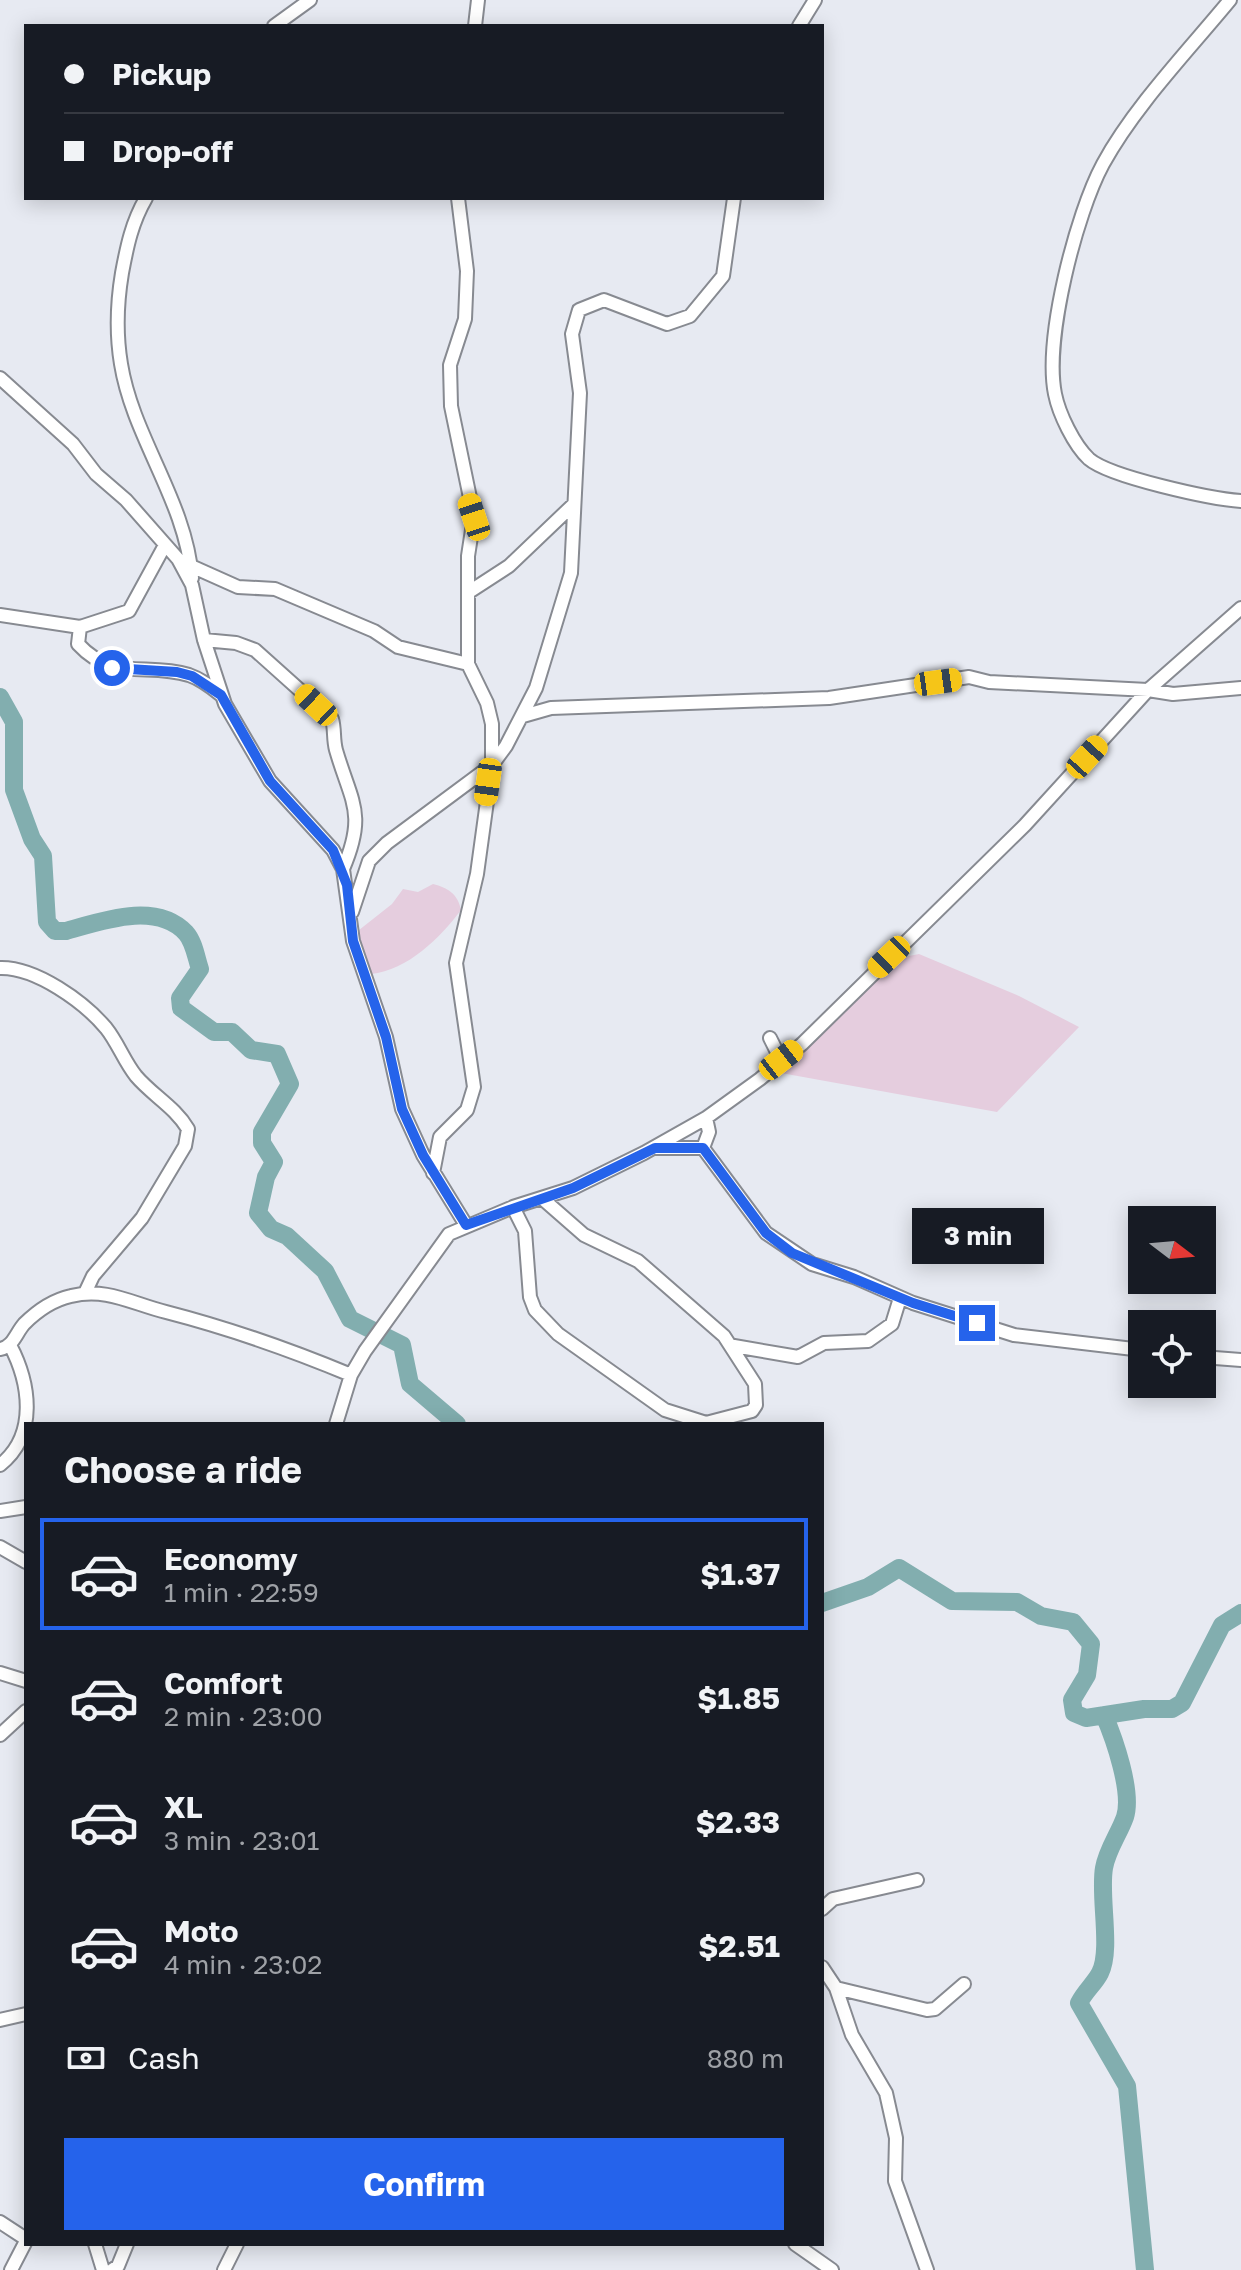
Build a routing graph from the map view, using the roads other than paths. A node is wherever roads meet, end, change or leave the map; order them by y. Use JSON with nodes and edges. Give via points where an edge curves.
{"nodes":[{"id":1,"x":310,"y":0,"type":"edge"},
{"id":2,"x":478,"y":0,"type":"edge"},
{"id":3,"x":815,"y":0,"type":"edge"},
{"id":4,"x":1230,"y":0,"type":"edge"},
{"id":5,"x":277,"y":24,"type":"edge"},
{"id":6,"x":475,"y":24,"type":"edge"},
{"id":7,"x":800,"y":24,"type":"edge"},
{"id":8,"x":145,"y":200,"type":"edge"},
{"id":9,"x":458,"y":200,"type":"edge"},
{"id":10,"x":734,"y":200,"type":"edge"},
{"id":11,"x":0,"y":378,"type":"edge"},
{"id":12,"x":1241,"y":501,"type":"edge"},
{"id":13,"x":574,"y":504,"type":"junction"},
{"id":14,"x":165,"y":545,"type":"junction"},
{"id":15,"x":191,"y":566,"type":"junction"},
{"id":16,"x":192,"y":585,"type":"junction"},
{"id":17,"x":469,"y":592,"type":"junction"},
{"id":18,"x":1241,"y":608,"type":"edge"},
{"id":19,"x":0,"y":615,"type":"edge"},
{"id":20,"x":80,"y":627,"type":"junction"},
{"id":21,"x":204,"y":640,"type":"junction"},
{"id":22,"x":468,"y":664,"type":"junction"},
{"id":23,"x":1241,"y":688,"type":"edge"},
{"id":24,"x":1148,"y":690,"type":"junction"},
{"id":25,"x":221,"y":695,"type":"junction"},
{"id":26,"x":523,"y":716,"type":"junction"},
{"id":27,"x":492,"y":765,"type":"junction"},
{"id":28,"x":343,"y":869,"type":"junction"},
{"id":29,"x":350,"y":920,"type":"junction"},
{"id":30,"x":0,"y":968,"type":"edge"},
{"id":31,"x":770,"y":1038,"type":"dead end"},
{"id":32,"x":781,"y":1060,"type":"junction"},
{"id":33,"x":706,"y":1118,"type":"junction"},
{"id":34,"x":655,"y":1148,"type":"junction"},
{"id":35,"x":703,"y":1148,"type":"junction"},
{"id":36,"x":433,"y":1173,"type":"junction"},
{"id":37,"x":544,"y":1200,"type":"junction"},
{"id":38,"x":513,"y":1207,"type":"junction"},
{"id":39,"x":466,"y":1225,"type":"junction"},
{"id":40,"x":85,"y":1293,"type":"junction"},
{"id":41,"x":900,"y":1298,"type":"junction"},
{"id":42,"x":734,"y":1346,"type":"junction"},
{"id":43,"x":5,"y":1347,"type":"edge"},
{"id":44,"x":1128,"y":1348,"type":"edge"},
{"id":45,"x":1216,"y":1358,"type":"edge"},
{"id":46,"x":1241,"y":1360,"type":"edge"},
{"id":47,"x":351,"y":1375,"type":"junction"},
{"id":48,"x":337,"y":1422,"type":"edge"},
{"id":49,"x":699,"y":1422,"type":"edge"},
{"id":50,"x":711,"y":1422,"type":"edge"},
{"id":51,"x":0,"y":1465,"type":"edge"},
{"id":52,"x":24,"y":1507,"type":"edge"},
{"id":53,"x":0,"y":1511,"type":"edge"},
{"id":54,"x":0,"y":1547,"type":"edge"},
{"id":55,"x":24,"y":1561,"type":"edge"},
{"id":56,"x":0,"y":1673,"type":"edge"},
{"id":57,"x":24,"y":1680,"type":"edge"},
{"id":58,"x":24,"y":1713,"type":"edge"},
{"id":59,"x":0,"y":1735,"type":"edge"},
{"id":60,"x":917,"y":1880,"type":"dead end"},
{"id":61,"x":824,"y":1907,"type":"edge"},
{"id":62,"x":824,"y":1970,"type":"edge"},
{"id":63,"x":964,"y":1984,"type":"dead end"},
{"id":64,"x":836,"y":1988,"type":"junction"},
{"id":65,"x":24,"y":2014,"type":"edge"},
{"id":66,"x":0,"y":2020,"type":"edge"},
{"id":67,"x":0,"y":2222,"type":"edge"},
{"id":68,"x":24,"y":2239,"type":"edge"},
{"id":69,"x":24,"y":2244,"type":"edge"},
{"id":70,"x":96,"y":2246,"type":"edge"},
{"id":71,"x":126,"y":2246,"type":"edge"},
{"id":72,"x":236,"y":2246,"type":"edge"},
{"id":73,"x":798,"y":2246,"type":"edge"},
{"id":74,"x":11,"y":2270,"type":"edge"},
{"id":75,"x":103,"y":2270,"type":"edge"},
{"id":76,"x":112,"y":2270,"type":"edge"},
{"id":77,"x":224,"y":2270,"type":"edge"},
{"id":78,"x":832,"y":2270,"type":"edge"},
{"id":79,"x":927,"y":2270,"type":"edge"}],
"edges":[{"from":1,"to":5,"type":"street"},
{"from":2,"to":6,"type":"street"},
{"from":3,"to":7,"type":"street"},
{"from":4,"to":12,"type":"street","via":[[1103,163],[1073,246],[1057,323],[1053,377],[1061,415],[1090,460],[1192,493]]},
{"from":8,"to":15,"type":"street","via":[[130,232],[120,285],[121,366],[171,494]]},
{"from":9,"to":17,"type":"street","via":[[467,271],[465,319],[450,365],[451,406],[474,517]]},
{"from":10,"to":13,"type":"street","via":[[723,276],[690,316],[667,324],[609,300],[579,310],[572,334],[580,393]]},
{"from":11,"to":14,"type":"street","via":[[73,444]]},
{"from":13,"to":17,"type":"street","via":[[509,566]]},
{"from":13,"to":26,"type":"street","via":[[571,573],[550,651]]},
{"from":14,"to":16,"type":"street"},
{"from":14,"to":20,"type":"street","via":[[129,611]]},
{"from":15,"to":16,"type":"street"},
{"from":15,"to":22,"type":"street","via":[[238,587],[275,589],[374,631],[398,647]]},
{"from":16,"to":21,"type":"street"},
{"from":17,"to":22,"type":"street"},
{"from":18,"to":24,"type":"street"},
{"from":19,"to":20,"type":"street"},
{"from":20,"to":25,"type":"street","via":[[78,644],[99,662],[192,676]]},
{"from":21,"to":25,"type":"street"},
{"from":21,"to":28,"type":"street","via":[[255,650],[332,719],[356,808]]},
{"from":22,"to":27,"type":"street","via":[[492,724]]},
{"from":23,"to":24,"type":"street","via":[[1173,694]]},
{"from":24,"to":26,"type":"street","via":[[969,677],[857,696],[551,708]]},
{"from":24,"to":32,"type":"street","via":[[1025,825]]},
{"from":25,"to":28,"type":"street","via":[[270,781],[333,850]]},
{"from":26,"to":27,"type":"street"},
{"from":27,"to":29,"type":"street","via":[[369,861]]},
{"from":27,"to":36,"type":"street","via":[[477,874],[456,963],[474,1087],[467,1110],[440,1137]]},
{"from":28,"to":29,"type":"street"},
{"from":29,"to":36,"type":"street","via":[[402,1109]]},
{"from":30,"to":40,"type":"street","via":[[40,980],[89,1010],[137,1077],[188,1129],[185,1146],[142,1218]]},
{"from":31,"to":32,"type":"street"},
{"from":32,"to":33,"type":"street"},
{"from":33,"to":34,"type":"street"},
{"from":33,"to":35,"type":"street","via":[[709,1132]]},
{"from":34,"to":35,"type":"street"},
{"from":34,"to":37,"type":"street"},
{"from":35,"to":41,"type":"street","via":[[778,1243],[812,1264]]},
{"from":36,"to":39,"type":"street"},
{"from":37,"to":38,"type":"street"},
{"from":37,"to":42,"type":"street","via":[[584,1235],[638,1261]]},
{"from":38,"to":39,"type":"street"},
{"from":38,"to":49,"type":"street","via":[[525,1231],[535,1310],[558,1334],[646,1400]]},
{"from":39,"to":47,"type":"street","via":[[439,1243]]},
{"from":40,"to":43,"type":"street","via":[[36,1313]]},
{"from":40,"to":47,"type":"street","via":[[113,1295],[198,1318]]},
{"from":41,"to":42,"type":"street","via":[[892,1324],[868,1341],[824,1343],[798,1357]]},
{"from":41,"to":44,"type":"street","via":[[1014,1335]]},
{"from":42,"to":50,"type":"street","via":[[755,1384],[756,1405],[747,1415]]},
{"from":43,"to":51,"type":"street","via":[[26,1377],[26,1413],[20,1440]]},
{"from":45,"to":46,"type":"street"},
{"from":47,"to":48,"type":"street"},
{"from":52,"to":53,"type":"street"},
{"from":54,"to":55,"type":"street"},
{"from":56,"to":57,"type":"street"},
{"from":58,"to":59,"type":"street"},
{"from":60,"to":61,"type":"street","via":[[833,1899]]},
{"from":62,"to":64,"type":"street"},
{"from":63,"to":64,"type":"street","via":[[927,2010]]},
{"from":64,"to":79,"type":"street","via":[[852,2035],[886,2093],[896,2138],[895,2181]]},
{"from":65,"to":66,"type":"street"},
{"from":67,"to":68,"type":"street"},
{"from":69,"to":74,"type":"street"},
{"from":70,"to":75,"type":"street"},
{"from":71,"to":76,"type":"street"},
{"from":72,"to":77,"type":"street"},
{"from":73,"to":78,"type":"street"}]}
